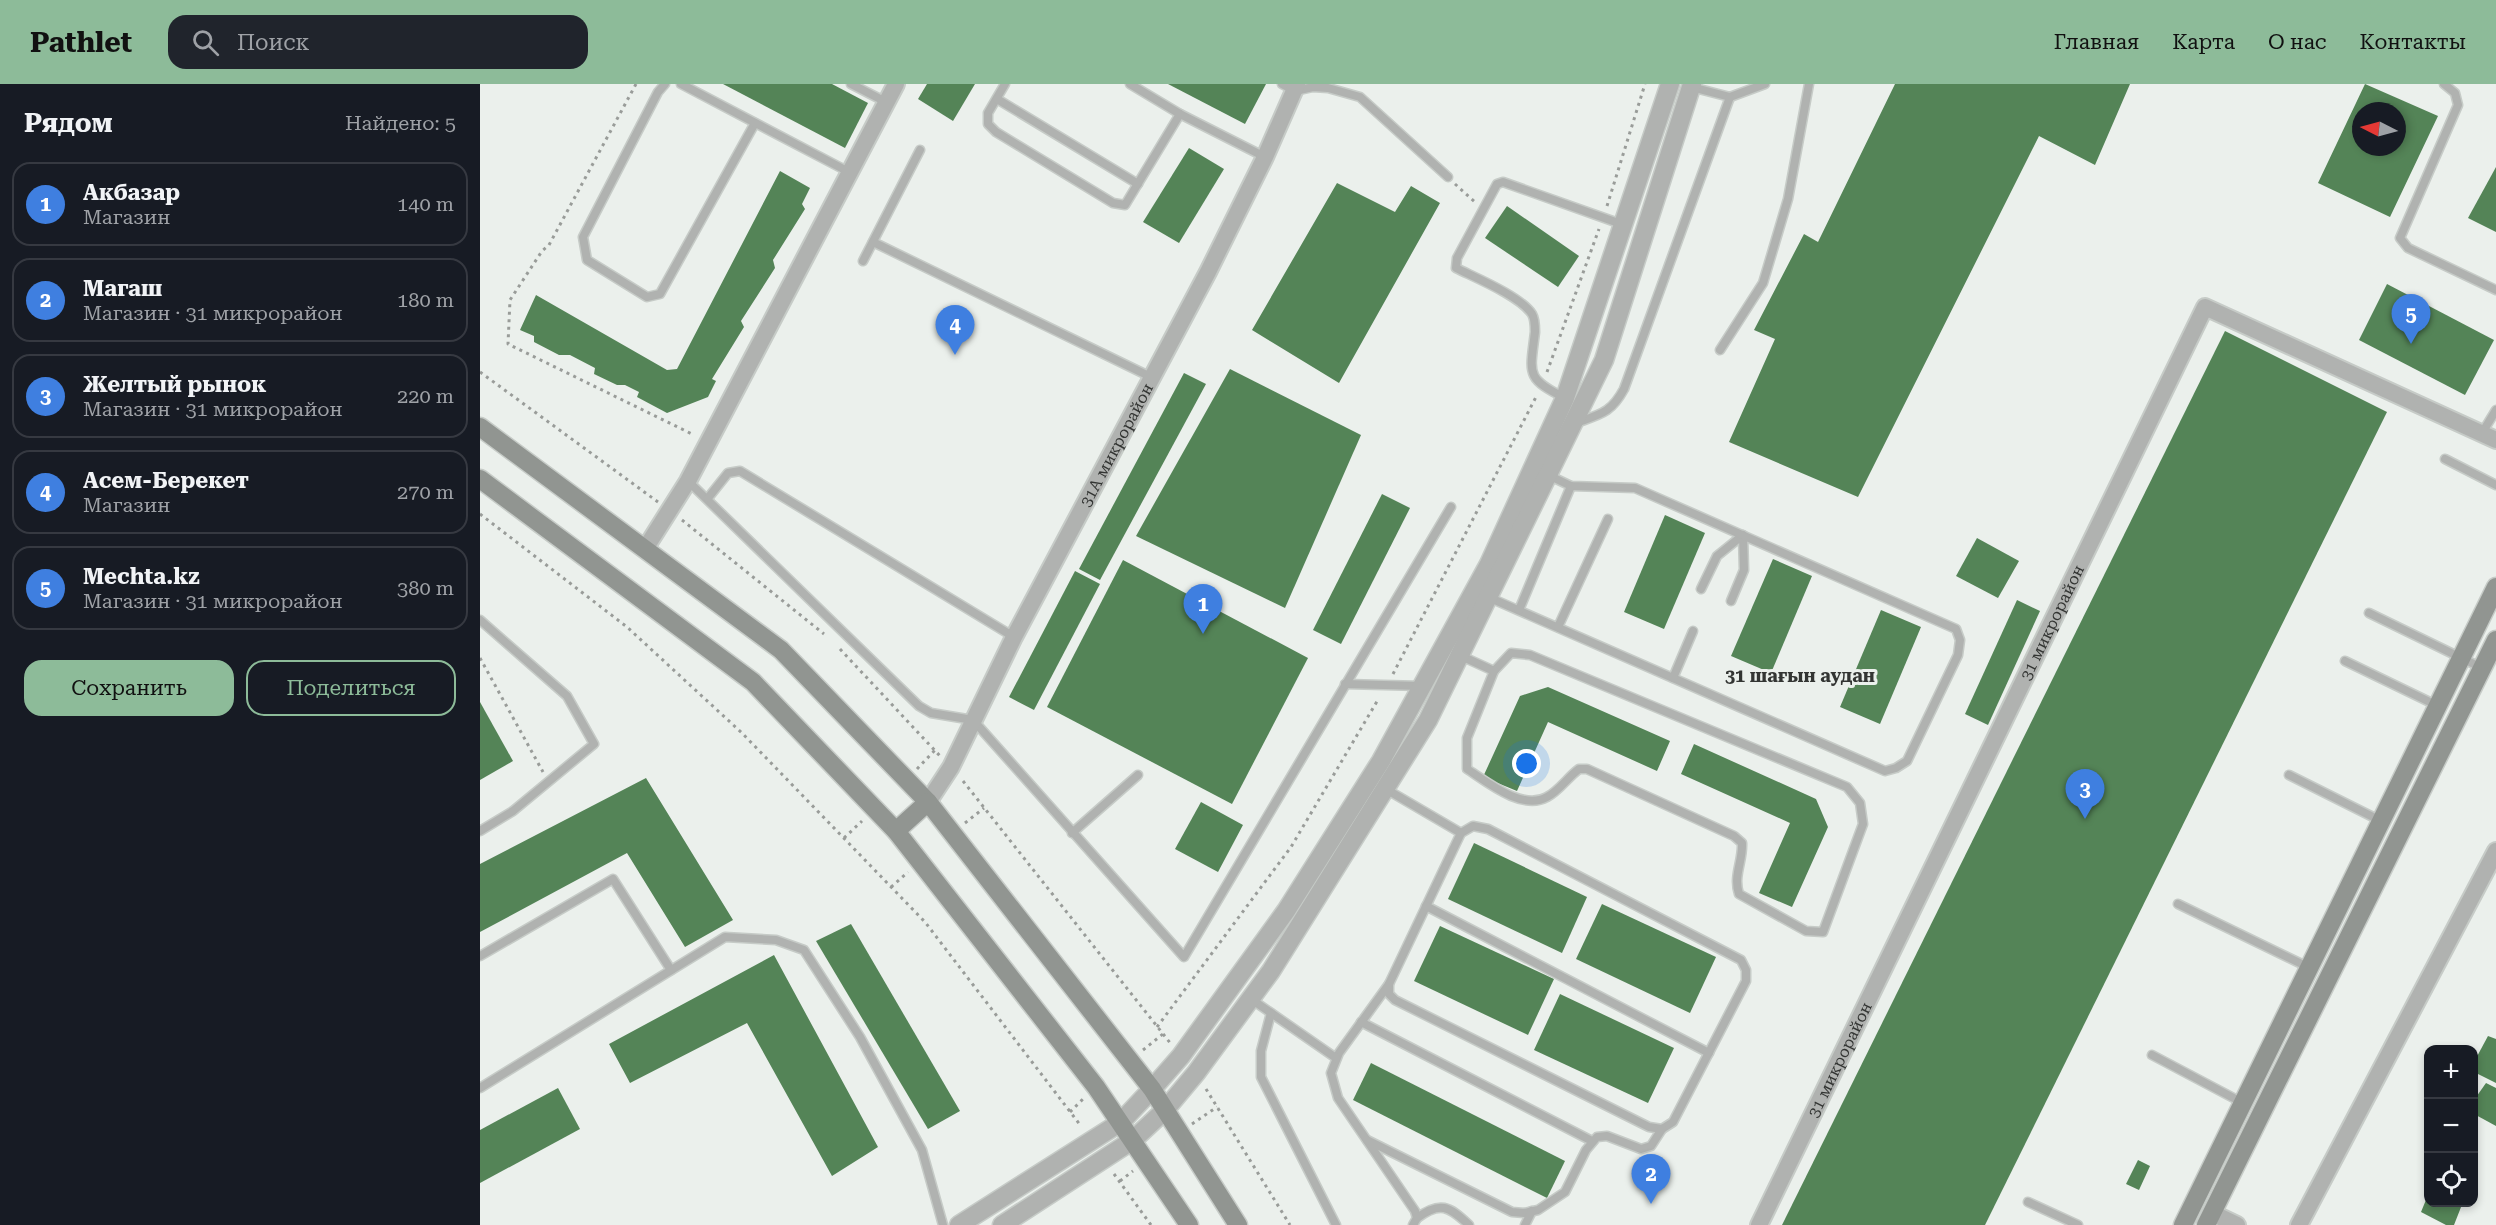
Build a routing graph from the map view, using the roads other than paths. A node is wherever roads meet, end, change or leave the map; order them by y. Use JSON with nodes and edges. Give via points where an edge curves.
{"nodes":[{"id":1,"x":665,"y":84,"type":"edge"},
{"id":2,"x":681,"y":84,"type":"edge"},
{"id":3,"x":851,"y":84,"type":"edge"},
{"id":4,"x":896,"y":84,"type":"edge"},
{"id":5,"x":1005,"y":84,"type":"edge"},
{"id":6,"x":1130,"y":84,"type":"edge"},
{"id":7,"x":1670,"y":84,"type":"edge"},
{"id":8,"x":1765,"y":84,"type":"edge"},
{"id":9,"x":1809,"y":84,"type":"edge"},
{"id":10,"x":2444,"y":84,"type":"edge"},
{"id":11,"x":1291,"y":86,"type":"edge"},
{"id":12,"x":1691,"y":86,"type":"edge"},
{"id":13,"x":1730,"y":97,"type":"junction"},
{"id":14,"x":997,"y":99,"type":"junction"},
{"id":15,"x":886,"y":102,"type":"junction"},
{"id":16,"x":1180,"y":114,"type":"junction"},
{"id":17,"x":755,"y":123,"type":"junction"},
{"id":18,"x":920,"y":150,"type":"dead end"},
{"id":19,"x":1265,"y":157,"type":"junction"},
{"id":20,"x":849,"y":172,"type":"junction"},
{"id":21,"x":1449,"y":177,"type":"road end"},
{"id":22,"x":1138,"y":184,"type":"junction"},
{"id":23,"x":1624,"y":225,"type":"junction"},
{"id":24,"x":873,"y":242,"type":"junction"},
{"id":25,"x":863,"y":261,"type":"dead end"},
{"id":26,"x":2496,"y":290,"type":"edge"},
{"id":27,"x":1720,"y":350,"type":"dead end"},
{"id":28,"x":1154,"y":379,"type":"junction"},
{"id":29,"x":1565,"y":398,"type":"junction"},
{"id":30,"x":2496,"y":410,"type":"edge"},
{"id":31,"x":1573,"y":424,"type":"junction"},
{"id":32,"x":480,"y":427,"type":"edge"},
{"id":33,"x":2489,"y":437,"type":"edge"},
{"id":34,"x":2445,"y":459,"type":"dead end"},
{"id":35,"x":1547,"y":475,"type":"junction"},
{"id":36,"x":480,"y":479,"type":"edge"},
{"id":37,"x":688,"y":481,"type":"junction"},
{"id":38,"x":1571,"y":486,"type":"junction"},
{"id":39,"x":2496,"y":486,"type":"edge"},
{"id":40,"x":708,"y":498,"type":"junction"},
{"id":41,"x":1451,"y":507,"type":"dead end"},
{"id":42,"x":1608,"y":519,"type":"dead end"},
{"id":43,"x":1743,"y":535,"type":"junction"},
{"id":44,"x":645,"y":549,"type":"junction"},
{"id":45,"x":2496,"y":587,"type":"edge"},
{"id":46,"x":1701,"y":589,"type":"dead end"},
{"id":47,"x":1488,"y":597,"type":"junction"},
{"id":48,"x":1731,"y":601,"type":"dead end"},
{"id":49,"x":1519,"y":610,"type":"junction"},
{"id":50,"x":2369,"y":613,"type":"dead end"},
{"id":51,"x":2489,"y":617,"type":"edge"},
{"id":52,"x":480,"y":620,"type":"edge"},
{"id":53,"x":1558,"y":627,"type":"junction"},
{"id":54,"x":1693,"y":631,"type":"dead end"},
{"id":55,"x":1014,"y":637,"type":"junction"},
{"id":56,"x":2496,"y":640,"type":"edge"},
{"id":57,"x":1459,"y":655,"type":"junction"},
{"id":58,"x":2461,"y":658,"type":"junction"},
{"id":59,"x":2346,"y":661,"type":"dead end"},
{"id":60,"x":2482,"y":668,"type":"junction"},
{"id":61,"x":1494,"y":670,"type":"junction"},
{"id":62,"x":1673,"y":678,"type":"junction"},
{"id":63,"x":1345,"y":684,"type":"junction"},
{"id":64,"x":1422,"y":686,"type":"junction"},
{"id":65,"x":2438,"y":706,"type":"junction"},
{"id":66,"x":973,"y":720,"type":"junction"},
{"id":67,"x":1138,"y":775,"type":"dead end"},
{"id":68,"x":2289,"y":776,"type":"dead end"},
{"id":69,"x":1384,"y":788,"type":"junction"},
{"id":70,"x":928,"y":802,"type":"junction"},
{"id":71,"x":2382,"y":822,"type":"junction"},
{"id":72,"x":480,"y":831,"type":"edge"},
{"id":73,"x":896,"y":831,"type":"junction"},
{"id":74,"x":1072,"y":833,"type":"junction"},
{"id":75,"x":1461,"y":833,"type":"junction"},
{"id":76,"x":2496,"y":851,"type":"edge"},
{"id":77,"x":2178,"y":904,"type":"dead end"},
{"id":78,"x":1426,"y":906,"type":"junction"},
{"id":79,"x":480,"y":956,"type":"edge"},
{"id":80,"x":2310,"y":968,"type":"junction"},
{"id":81,"x":671,"y":970,"type":"junction"},
{"id":82,"x":2329,"y":977,"type":"junction"},
{"id":83,"x":1389,"y":984,"type":"junction"},
{"id":84,"x":1251,"y":999,"type":"junction"},
{"id":85,"x":1271,"y":1013,"type":"junction"},
{"id":86,"x":1361,"y":1022,"type":"junction"},
{"id":87,"x":1709,"y":1053,"type":"junction"},
{"id":88,"x":2152,"y":1055,"type":"dead end"},
{"id":89,"x":1336,"y":1058,"type":"junction"},
{"id":90,"x":480,"y":1088,"type":"edge"},
{"id":91,"x":1152,"y":1089,"type":"junction"},
{"id":92,"x":2243,"y":1103,"type":"junction"},
{"id":93,"x":1164,"y":1110,"type":"junction"},
{"id":94,"x":1121,"y":1122,"type":"junction"},
{"id":95,"x":1662,"y":1129,"type":"junction"},
{"id":96,"x":1133,"y":1140,"type":"junction"},
{"id":97,"x":1367,"y":1140,"type":"junction"},
{"id":98,"x":1592,"y":1141,"type":"junction"},
{"id":99,"x":2028,"y":1202,"type":"dead end"},
{"id":100,"x":1532,"y":1211,"type":"junction"},
{"id":101,"x":2209,"y":1219,"type":"edge"},
{"id":102,"x":1415,"y":1222,"type":"edge"},
{"id":103,"x":944,"y":1225,"type":"edge"},
{"id":104,"x":959,"y":1225,"type":"edge"},
{"id":105,"x":1002,"y":1225,"type":"edge"},
{"id":106,"x":1189,"y":1225,"type":"edge"},
{"id":107,"x":1238,"y":1225,"type":"edge"},
{"id":108,"x":1336,"y":1225,"type":"edge"},
{"id":109,"x":1469,"y":1225,"type":"edge"},
{"id":110,"x":1525,"y":1225,"type":"edge"},
{"id":111,"x":1759,"y":1225,"type":"edge"},
{"id":112,"x":2078,"y":1225,"type":"edge"},
{"id":113,"x":2183,"y":1225,"type":"edge"},
{"id":114,"x":2237,"y":1225,"type":"edge"},
{"id":115,"x":2299,"y":1225,"type":"edge"}],
"edges":[{"from":1,"to":17,"type":"lane","via":[[583,237],[587,260],[647,297],[660,294]]},
{"from":2,"to":17,"type":"lane"},
{"from":3,"to":15,"type":"lane"},
{"from":4,"to":15,"type":"street"},
{"from":5,"to":14,"type":"lane"},
{"from":6,"to":16,"type":"lane"},
{"from":7,"to":23,"type":"street"},
{"from":8,"to":13,"type":"lane"},
{"from":9,"to":27,"type":"lane","via":[[1788,199],[1762,283]]},
{"from":10,"to":26,"type":"lane","via":[[2455,93],[2458,105],[2400,238],[2402,244]]},
{"from":11,"to":19,"type":"street","name":"31А микрорайон"},
{"from":11,"to":21,"type":"lane","via":[[1328,88],[1360,97]]},
{"from":12,"to":13,"type":"lane"},
{"from":12,"to":31,"type":"street","via":[[1604,360]]},
{"from":13,"to":31,"type":"lane","via":[[1624,389],[1616,405],[1606,412]]},
{"from":14,"to":22,"type":"lane"},
{"from":14,"to":22,"type":"lane","via":[[988,113],[988,124],[996,132],[1113,203],[1125,205]]},
{"from":15,"to":20,"type":"street"},
{"from":16,"to":19,"type":"lane"},
{"from":16,"to":22,"type":"lane"},
{"from":17,"to":20,"type":"lane"},
{"from":18,"to":24,"type":"lane"},
{"from":19,"to":28,"type":"street","name":"31А микрорайон"},
{"from":20,"to":37,"type":"street"},
{"from":23,"to":29,"type":"street"},
{"from":23,"to":29,"type":"lane","via":[[1503,182],[1497,184],[1457,258],[1456,268],[1522,304],[1533,315],[1534,379]]},
{"from":24,"to":25,"type":"lane"},
{"from":24,"to":28,"type":"lane"},
{"from":28,"to":55,"type":"street","name":"31А микрорайон"},
{"from":29,"to":64,"type":"street","via":[[1489,564]]},
{"from":30,"to":33,"type":"lane"},
{"from":31,"to":35,"type":"street"},
{"from":32,"to":44,"type":"main road"},
{"from":33,"to":111,"type":"street","name":"31 микрорайон","via":[[2205,308]]},
{"from":34,"to":39,"type":"lane"},
{"from":35,"to":38,"type":"lane"},
{"from":35,"to":47,"type":"street"},
{"from":36,"to":73,"type":"main road","via":[[753,682]]},
{"from":37,"to":40,"type":"lane"},
{"from":37,"to":44,"type":"street"},
{"from":38,"to":43,"type":"lane","via":[[1635,488]]},
{"from":38,"to":49,"type":"lane"},
{"from":40,"to":55,"type":"lane","via":[[728,473],[740,471]]},
{"from":40,"to":66,"type":"lane","via":[[919,706],[938,715]]},
{"from":41,"to":63,"type":"lane"},
{"from":42,"to":53,"type":"lane"},
{"from":43,"to":46,"type":"lane","via":[[1717,556]]},
{"from":43,"to":48,"type":"lane","via":[[1744,570]]},
{"from":43,"to":62,"type":"lane","via":[[1956,629],[1960,640],[1958,655],[1907,761],[1885,771]]},
{"from":44,"to":70,"type":"main road","via":[[781,650]]},
{"from":45,"to":51,"type":"main road"},
{"from":47,"to":49,"type":"lane"},
{"from":47,"to":57,"type":"street"},
{"from":49,"to":53,"type":"lane"},
{"from":50,"to":58,"type":"lane"},
{"from":51,"to":58,"type":"main road"},
{"from":52,"to":72,"type":"lane","via":[[567,696],[594,744],[513,811]]},
{"from":53,"to":62,"type":"lane"},
{"from":54,"to":62,"type":"lane"},
{"from":55,"to":66,"type":"street","name":"31А микрорайон"},
{"from":56,"to":60,"type":"main road"},
{"from":57,"to":61,"type":"lane"},
{"from":57,"to":69,"type":"street","via":[[1428,720]]},
{"from":58,"to":60,"type":"lane"},
{"from":58,"to":65,"type":"main road"},
{"from":59,"to":65,"type":"lane"},
{"from":60,"to":82,"type":"main road"},
{"from":61,"to":61,"type":"lane","via":[[1511,653],[1530,655],[1847,788],[1860,803],[1863,824],[1823,932],[1806,931],[1739,894],[1737,872],[1742,843],[1734,836],[1587,769],[1579,769],[1547,798],[1533,799],[1514,799],[1467,769],[1467,738]]},
{"from":63,"to":64,"type":"lane"},
{"from":63,"to":74,"type":"lane","via":[[1184,957]]},
{"from":64,"to":91,"type":"street","via":[[1381,761],[1286,911],[1181,1056]]},
{"from":65,"to":71,"type":"main road"},
{"from":66,"to":70,"type":"street","name":"31А микрорайон","via":[[951,767]]},
{"from":66,"to":74,"type":"lane"},
{"from":67,"to":74,"type":"lane"},
{"from":68,"to":71,"type":"lane"},
{"from":69,"to":75,"type":"lane"},
{"from":69,"to":84,"type":"street"},
{"from":70,"to":73,"type":"main road"},
{"from":70,"to":91,"type":"main road"},
{"from":71,"to":80,"type":"main road"},
{"from":73,"to":94,"type":"main road"},
{"from":75,"to":78,"type":"lane"},
{"from":75,"to":87,"type":"lane","via":[[1473,826],[1488,829],[1741,960],[1746,981]]},
{"from":76,"to":115,"type":"street"},
{"from":77,"to":80,"type":"lane"},
{"from":78,"to":83,"type":"lane"},
{"from":78,"to":87,"type":"lane"},
{"from":79,"to":81,"type":"lane","via":[[613,879]]},
{"from":80,"to":82,"type":"main road"},
{"from":80,"to":92,"type":"main road"},
{"from":81,"to":90,"type":"lane"},
{"from":81,"to":103,"type":"lane","via":[[725,937],[776,940],[804,950],[860,1037],[922,1150]]},
{"from":82,"to":101,"type":"main road"},
{"from":83,"to":86,"type":"lane"},
{"from":83,"to":95,"type":"lane","via":[[1389,994],[1395,1000],[1649,1127]]},
{"from":84,"to":85,"type":"lane"},
{"from":84,"to":93,"type":"street"},
{"from":85,"to":89,"type":"lane"},
{"from":85,"to":108,"type":"lane","via":[[1261,1051],[1262,1077]]},
{"from":86,"to":89,"type":"lane"},
{"from":86,"to":98,"type":"lane"},
{"from":87,"to":95,"type":"lane","via":[[1673,1122]]},
{"from":88,"to":92,"type":"lane"},
{"from":89,"to":97,"type":"lane","via":[[1331,1073],[1338,1098]]},
{"from":91,"to":93,"type":"main road"},
{"from":91,"to":94,"type":"street"},
{"from":92,"to":113,"type":"main road"},
{"from":93,"to":96,"type":"street"},
{"from":93,"to":107,"type":"main road"},
{"from":94,"to":96,"type":"main road"},
{"from":94,"to":104,"type":"street"},
{"from":95,"to":98,"type":"lane","via":[[1651,1146],[1641,1149],[1607,1136]]},
{"from":96,"to":105,"type":"street"},
{"from":96,"to":106,"type":"main road"},
{"from":97,"to":100,"type":"lane","via":[[1512,1212]]},
{"from":97,"to":102,"type":"lane","via":[[1415,1210]]},
{"from":98,"to":100,"type":"lane","via":[[1565,1192]]},
{"from":99,"to":112,"type":"lane"},
{"from":100,"to":110,"type":"lane"},
{"from":101,"to":114,"type":"street"},
{"from":102,"to":109,"type":"lane","via":[[1430,1209],[1439,1207],[1459,1215]]}]}
